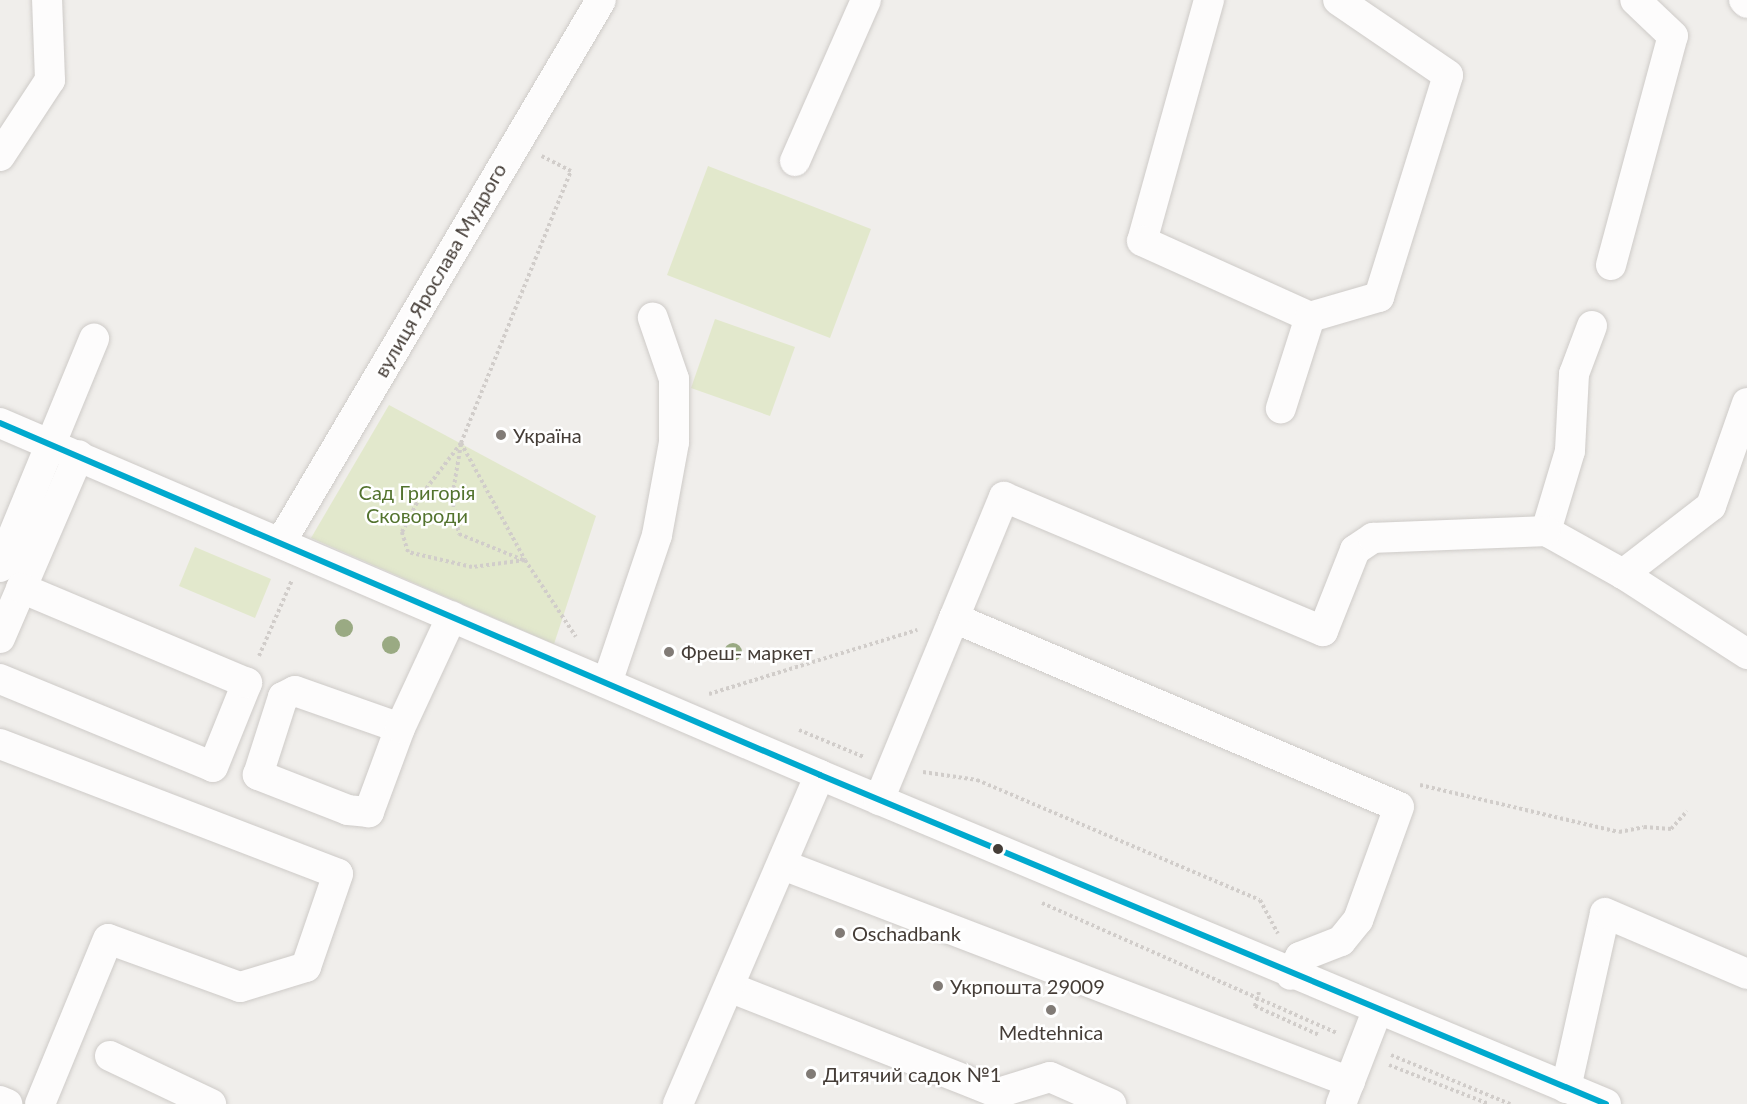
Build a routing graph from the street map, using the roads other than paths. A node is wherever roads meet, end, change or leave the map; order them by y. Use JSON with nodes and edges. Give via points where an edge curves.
{"nodes":[{"id":1,"x":47,"y":0,"type":"edge"},
{"id":2,"x":601,"y":0,"type":"edge"},
{"id":3,"x":866,"y":0,"type":"edge"},
{"id":4,"x":1209,"y":0,"type":"edge"},
{"id":5,"x":1338,"y":0,"type":"edge"},
{"id":6,"x":1635,"y":0,"type":"edge"},
{"id":7,"x":0,"y":156,"type":"edge"},
{"id":8,"x":795,"y":162,"type":"dead end"},
{"id":9,"x":1611,"y":265,"type":"dead end"},
{"id":10,"x":1310,"y":317,"type":"junction"},
{"id":11,"x":653,"y":318,"type":"dead end"},
{"id":12,"x":1592,"y":326,"type":"dead end"},
{"id":13,"x":94,"y":339,"type":"dead end"},
{"id":14,"x":1747,"y":403,"type":"edge"},
{"id":15,"x":1281,"y":408,"type":"dead end"},
{"id":16,"x":0,"y":423,"type":"edge"},
{"id":17,"x":48,"y":443,"type":"junction"},
{"id":18,"x":79,"y":455,"type":"junction"},
{"id":19,"x":1546,"y":531,"type":"junction"},
{"id":20,"x":292,"y":547,"type":"junction"},
{"id":21,"x":0,"y":567,"type":"edge"},
{"id":22,"x":1623,"y":574,"type":"junction"},
{"id":23,"x":21,"y":588,"type":"junction"},
{"id":24,"x":452,"y":616,"type":"junction"},
{"id":25,"x":954,"y":618,"type":"junction"},
{"id":26,"x":0,"y":638,"type":"edge"},
{"id":27,"x":1747,"y":654,"type":"edge"},
{"id":28,"x":0,"y":679,"type":"edge"},
{"id":29,"x":607,"y":683,"type":"junction"},
{"id":30,"x":400,"y":728,"type":"junction"},
{"id":31,"x":0,"y":744,"type":"edge"},
{"id":32,"x":820,"y":775,"type":"junction"},
{"id":33,"x":879,"y":800,"type":"junction"},
{"id":34,"x":783,"y":865,"type":"junction"},
{"id":35,"x":1747,"y":974,"type":"edge"},
{"id":36,"x":1292,"y":975,"type":"junction"},
{"id":37,"x":729,"y":987,"type":"junction"},
{"id":38,"x":1377,"y":1011,"type":"junction"},
{"id":39,"x":110,"y":1056,"type":"dead end"},
{"id":40,"x":1566,"y":1088,"type":"junction"},
{"id":41,"x":1346,"y":1093,"type":"edge"},
{"id":42,"x":0,"y":1101,"type":"edge"},
{"id":43,"x":7,"y":1104,"type":"edge"},
{"id":44,"x":40,"y":1104,"type":"edge"},
{"id":45,"x":211,"y":1104,"type":"edge"},
{"id":46,"x":678,"y":1104,"type":"edge"},
{"id":47,"x":1111,"y":1104,"type":"edge"},
{"id":48,"x":1606,"y":1104,"type":"edge"}],
"edges":[{"from":1,"to":7,"type":"street","via":[[50,80]]},
{"from":2,"to":20,"type":"street","name":"вулиця Ярослава Мудрого","via":[[515,142]]},
{"from":3,"to":8,"type":"street"},
{"from":4,"to":10,"type":"street","via":[[1142,241]]},
{"from":5,"to":10,"type":"street","via":[[1448,75],[1379,297]]},
{"from":6,"to":9,"type":"street","via":[[1674,36]]},
{"from":10,"to":15,"type":"street"},
{"from":11,"to":29,"type":"street","via":[[674,379],[674,442],[657,535]]},
{"from":12,"to":19,"type":"street","via":[[1574,374],[1570,451]]},
{"from":13,"to":17,"type":"street"},
{"from":14,"to":22,"type":"street","via":[[1711,506]]},
{"from":16,"to":17,"type":"street"},
{"from":17,"to":18,"type":"street"},
{"from":17,"to":21,"type":"street"},
{"from":18,"to":20,"type":"street"},
{"from":18,"to":23,"type":"street"},
{"from":19,"to":22,"type":"street"},
{"from":19,"to":25,"type":"street","via":[[1373,538],[1355,550],[1323,631],[1004,497]]},
{"from":20,"to":24,"type":"street"},
{"from":22,"to":27,"type":"street"},
{"from":23,"to":26,"type":"street"},
{"from":23,"to":28,"type":"street","via":[[248,683],[213,767]]},
{"from":24,"to":29,"type":"street"},
{"from":24,"to":30,"type":"street"},
{"from":25,"to":33,"type":"street"},
{"from":25,"to":36,"type":"street","via":[[1399,807],[1358,920],[1341,941],[1299,957]]},
{"from":29,"to":32,"type":"street"},
{"from":30,"to":30,"type":"street","via":[[369,812],[348,810],[258,775],[283,697],[295,691]]},
{"from":31,"to":44,"type":"street","via":[[338,874],[306,967],[240,987],[108,939]]},
{"from":32,"to":33,"type":"street"},
{"from":32,"to":34,"type":"street"},
{"from":33,"to":36,"type":"street"},
{"from":34,"to":37,"type":"street"},
{"from":34,"to":41,"type":"street"},
{"from":35,"to":40,"type":"street","via":[[1605,913]]},
{"from":36,"to":38,"type":"street"},
{"from":37,"to":46,"type":"street"},
{"from":37,"to":47,"type":"street","via":[[998,1093],[1050,1077]]},
{"from":38,"to":40,"type":"street"},
{"from":38,"to":41,"type":"street"},
{"from":39,"to":45,"type":"street"},
{"from":40,"to":48,"type":"street"},
{"from":42,"to":43,"type":"street"}]}
